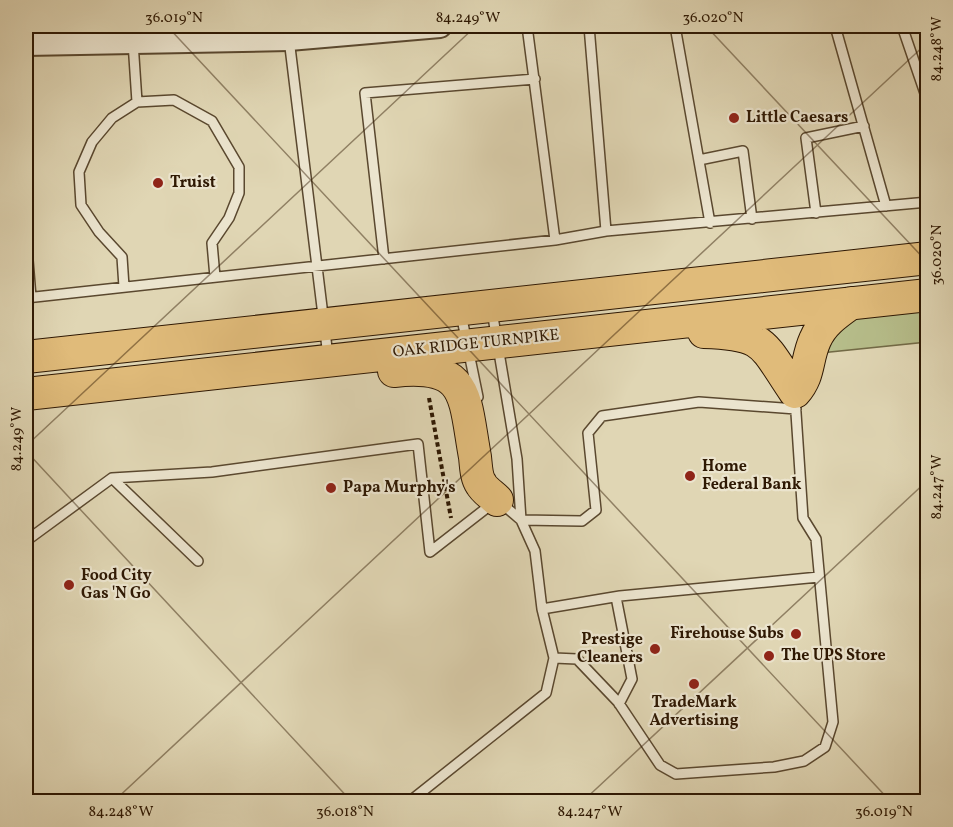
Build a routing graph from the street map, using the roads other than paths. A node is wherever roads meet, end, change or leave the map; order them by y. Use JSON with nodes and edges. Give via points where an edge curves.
{"nodes":[{"id":1,"x":440,"y":26,"type":"edge"},
{"id":2,"x":528,"y":26,"type":"edge"},
{"id":3,"x":589,"y":26,"type":"edge"},
{"id":4,"x":675,"y":26,"type":"edge"},
{"id":5,"x":835,"y":26,"type":"edge"},
{"id":6,"x":902,"y":26,"type":"edge"},
{"id":7,"x":289,"y":39,"type":"junction"},
{"id":8,"x":133,"y":42,"type":"junction"},
{"id":9,"x":26,"y":44,"type":"edge"},
{"id":10,"x":534,"y":79,"type":"junction"},
{"id":11,"x":137,"y":102,"type":"junction"},
{"id":12,"x":927,"y":102,"type":"edge"},
{"id":13,"x":864,"y":126,"type":"junction"},
{"id":14,"x":699,"y":160,"type":"junction"},
{"id":15,"x":927,"y":202,"type":"edge"},
{"id":16,"x":886,"y":206,"type":"junction"},
{"id":17,"x":816,"y":213,"type":"junction"},
{"id":18,"x":752,"y":219,"type":"junction"},
{"id":19,"x":710,"y":223,"type":"junction"},
{"id":20,"x":606,"y":231,"type":"junction"},
{"id":21,"x":26,"y":236,"type":"edge"},
{"id":22,"x":555,"y":240,"type":"junction"},
{"id":23,"x":927,"y":258,"type":"edge"},
{"id":24,"x":384,"y":259,"type":"junction"},
{"id":25,"x":318,"y":266,"type":"junction"},
{"id":26,"x":215,"y":277,"type":"junction"},
{"id":27,"x":124,"y":287,"type":"junction"},
{"id":28,"x":927,"y":294,"type":"edge"},
{"id":29,"x":28,"y":297,"type":"edge"},
{"id":30,"x":851,"y":303,"type":"junction"},
{"id":31,"x":491,"y":306,"type":"junction"},
{"id":32,"x":460,"y":309,"type":"junction"},
{"id":33,"x":324,"y":323,"type":"junction"},
{"id":34,"x":653,"y":325,"type":"junction"},
{"id":35,"x":483,"y":342,"type":"junction"},
{"id":36,"x":26,"y":357,"type":"edge"},
{"id":37,"x":328,"y":361,"type":"junction"},
{"id":38,"x":188,"y":376,"type":"junction"},
{"id":39,"x":26,"y":394,"type":"edge"},
{"id":40,"x":795,"y":400,"type":"junction"},
{"id":41,"x":480,"y":408,"type":"dead end"},
{"id":42,"x":112,"y":478,"type":"junction"},
{"id":43,"x":496,"y":494,"type":"junction"},
{"id":44,"x":521,"y":520,"type":"junction"},
{"id":45,"x":26,"y":541,"type":"edge"},
{"id":46,"x":198,"y":561,"type":"dead end"},
{"id":47,"x":819,"y":577,"type":"junction"},
{"id":48,"x":616,"y":597,"type":"junction"},
{"id":49,"x":542,"y":609,"type":"junction"},
{"id":50,"x":554,"y":658,"type":"junction"},
{"id":51,"x":619,"y":704,"type":"junction"},
{"id":52,"x":409,"y":801,"type":"edge"}],
"edges":[{"from":1,"to":7,"type":"street"},
{"from":2,"to":10,"type":"lane"},
{"from":3,"to":20,"type":"lane"},
{"from":4,"to":14,"type":"lane"},
{"from":5,"to":13,"type":"lane"},
{"from":6,"to":12,"type":"lane"},
{"from":7,"to":8,"type":"street"},
{"from":7,"to":25,"type":"lane"},
{"from":8,"to":9,"type":"street"},
{"from":8,"to":11,"type":"lane"},
{"from":10,"to":22,"type":"lane"},
{"from":10,"to":24,"type":"lane","via":[[365,93]]},
{"from":11,"to":26,"type":"lane","via":[[174,100],[212,121],[239,167],[239,193],[229,218],[212,243]]},
{"from":11,"to":27,"type":"lane","via":[[112,118],[92,142],[79,172],[81,205],[122,257]]},
{"from":13,"to":16,"type":"lane"},
{"from":13,"to":17,"type":"lane","via":[[806,138]]},
{"from":14,"to":18,"type":"lane","via":[[743,151]]},
{"from":14,"to":19,"type":"lane"},
{"from":15,"to":16,"type":"lane"},
{"from":16,"to":17,"type":"lane"},
{"from":17,"to":18,"type":"lane"},
{"from":18,"to":19,"type":"lane"},
{"from":19,"to":20,"type":"lane"},
{"from":20,"to":22,"type":"lane"},
{"from":21,"to":29,"type":"lane"},
{"from":22,"to":24,"type":"lane"},
{"from":23,"to":31,"type":"highway"},
{"from":24,"to":25,"type":"lane"},
{"from":25,"to":26,"type":"lane"},
{"from":25,"to":33,"type":"lane"},
{"from":26,"to":27,"type":"lane"},
{"from":27,"to":29,"type":"lane"},
{"from":28,"to":30,"type":"highway","name":"OAK RIDGE TURNPIKE"},
{"from":30,"to":34,"type":"highway","name":"OAK RIDGE TURNPIKE"},
{"from":30,"to":40,"type":"highway","via":[[823,326],[815,339],[805,380]]},
{"from":31,"to":32,"type":"highway"},
{"from":31,"to":35,"type":"lane"},
{"from":32,"to":33,"type":"highway"},
{"from":32,"to":35,"type":"lane"},
{"from":33,"to":36,"type":"highway"},
{"from":33,"to":37,"type":"lane"},
{"from":34,"to":35,"type":"highway","name":"OAK RIDGE TURNPIKE"},
{"from":34,"to":40,"type":"highway","via":[[754,338]]},
{"from":35,"to":37,"type":"highway","name":"OAK RIDGE TURNPIKE"},
{"from":35,"to":41,"type":"lane"},
{"from":35,"to":44,"type":"lane","via":[[517,459]]},
{"from":37,"to":38,"type":"highway","name":"OAK RIDGE TURNPIKE"},
{"from":38,"to":39,"type":"highway","name":"OAK RIDGE TURNPIKE"},
{"from":38,"to":43,"type":"highway","via":[[274,384],[415,368],[438,371],[453,379],[459,388],[465,401],[480,483]]},
{"from":40,"to":44,"type":"lane","via":[[699,402],[602,416],[588,433],[596,510],[582,521]]},
{"from":40,"to":47,"type":"lane","via":[[803,518],[816,539]]},
{"from":42,"to":43,"type":"lane","via":[[212,472],[418,444],[430,552]]},
{"from":42,"to":45,"type":"lane"},
{"from":42,"to":46,"type":"lane"},
{"from":43,"to":44,"type":"lane"},
{"from":44,"to":49,"type":"lane","via":[[535,551]]},
{"from":47,"to":48,"type":"lane"},
{"from":47,"to":51,"type":"lane","via":[[833,722],[825,747],[804,760],[774,767],[676,774],[660,765]]},
{"from":48,"to":49,"type":"lane"},
{"from":48,"to":51,"type":"lane","via":[[632,679]]},
{"from":49,"to":50,"type":"lane"},
{"from":50,"to":51,"type":"lane","via":[[577,658]]},
{"from":50,"to":52,"type":"lane","via":[[546,693]]}]}
